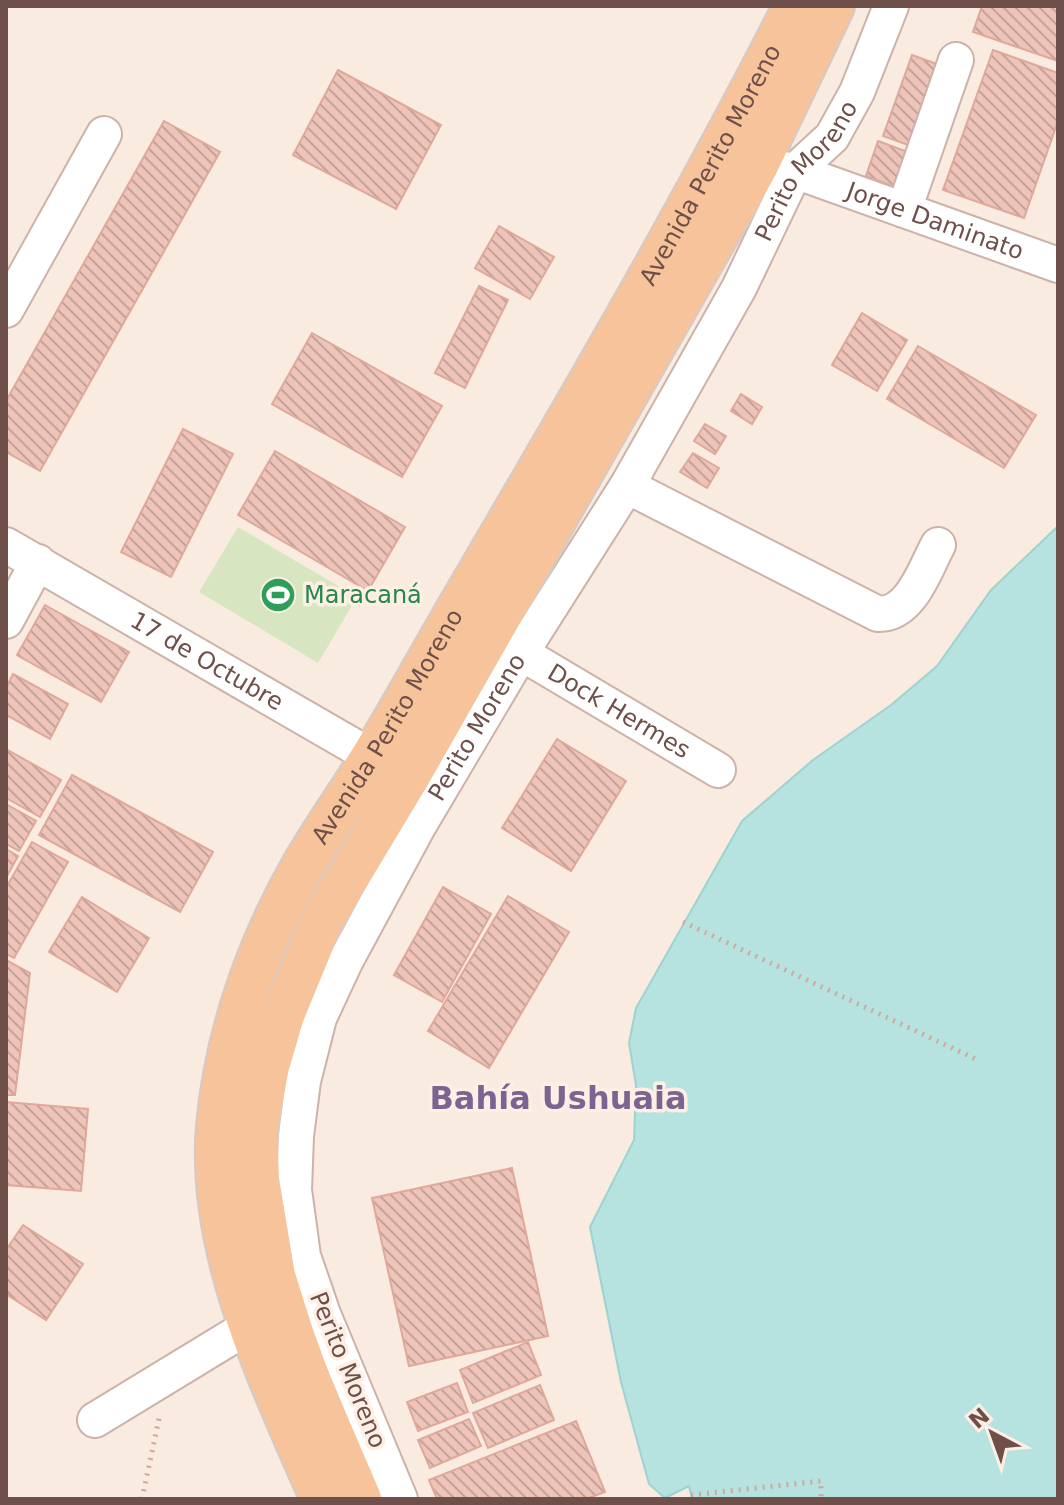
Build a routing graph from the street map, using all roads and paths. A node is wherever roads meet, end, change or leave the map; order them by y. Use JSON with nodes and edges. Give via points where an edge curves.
{"nodes":[{"id":1,"x":795,"y":6,"type":"edge"},
{"id":2,"x":833,"y":6,"type":"edge"},
{"id":3,"x":891,"y":6,"type":"edge"},
{"id":4,"x":956,"y":60,"type":"dead end"},
{"id":5,"x":104,"y":134,"type":"dead end"},
{"id":6,"x":758,"y":162,"type":"junction"},
{"id":7,"x":904,"y":210,"type":"junction"},
{"id":8,"x":1058,"y":265,"type":"edge"},
{"id":9,"x":6,"y":310,"type":"edge"},
{"id":10,"x":627,"y":486,"type":"junction"},
{"id":11,"x":6,"y":545,"type":"edge"},
{"id":12,"x":938,"y":545,"type":"dead end"},
{"id":13,"x":38,"y":562,"type":"junction"},
{"id":14,"x":6,"y":621,"type":"edge"},
{"id":15,"x":521,"y":653,"type":"junction"},
{"id":16,"x":372,"y":756,"type":"junction"},
{"id":17,"x":718,"y":770,"type":"dead end"},
{"id":18,"x":408,"y":777,"type":"junction"},
{"id":19,"x":683,"y":922,"type":"dead end"},
{"id":20,"x":980,"y":1061,"type":"dead end"},
{"id":21,"x":251,"y":1325,"type":"junction"},
{"id":22,"x":170,"y":1374,"type":"junction"},
{"id":23,"x":95,"y":1420,"type":"dead end"},
{"id":24,"x":691,"y":1495,"type":"dead end"},
{"id":25,"x":142,"y":1499,"type":"edge"},
{"id":26,"x":322,"y":1499,"type":"edge"},
{"id":27,"x":360,"y":1499,"type":"edge"},
{"id":28,"x":400,"y":1499,"type":"edge"},
{"id":29,"x":821,"y":1499,"type":"edge"}],
"edges":[{"from":1,"to":6,"type":"main road","name":"Avenida Perito Moreno"},
{"from":2,"to":6,"type":"main road","name":"Avenida Perito Moreno"},
{"from":3,"to":6,"type":"street","name":"Perito Moreno","via":[[857,92],[832,137]]},
{"from":4,"to":7,"type":"street"},
{"from":5,"to":9,"type":"street"},
{"from":6,"to":7,"type":"street","name":"Jorge Daminato"},
{"from":6,"to":10,"type":"street","name":"Perito Moreno","via":[[739,288]]},
{"from":6,"to":16,"type":"main road","name":"Avenida Perito Moreno","via":[[555,444]]},
{"from":6,"to":18,"type":"main road","name":"Avenida Perito Moreno"},
{"from":7,"to":8,"type":"street","name":"Jorge Daminato"},
{"from":10,"to":12,"type":"street","via":[[878,614],[901,607]]},
{"from":10,"to":15,"type":"street","name":"Perito Moreno"},
{"from":11,"to":13,"type":"street","name":"17 de Octubre"},
{"from":13,"to":14,"type":"street"},
{"from":13,"to":16,"type":"street","name":"17 de Octubre"},
{"from":15,"to":17,"type":"street","name":"Dock Hermes"},
{"from":15,"to":28,"type":"street","name":"Perito Moreno","via":[[345,962],[319,1018],[303,1081],[294,1190],[303,1256]]},
{"from":16,"to":18,"type":"street","name":"17 de Octubre"},
{"from":16,"to":21,"type":"main road","name":"Avenida Perito Moreno","via":[[303,868],[266,942],[241,1007],[225,1075],[218,1129],[219,1191]]},
{"from":18,"to":27,"type":"main road","name":"Avenida Perito Moreno","via":[[322,920],[301,966],[268,1066],[256,1130],[258,1180],[274,1276],[310,1383]]},
{"from":19,"to":20,"type":"path"},
{"from":21,"to":22,"type":"street"},
{"from":21,"to":26,"type":"main road","name":"Avenida Perito Moreno"},
{"from":22,"to":23,"type":"street"},
{"from":22,"to":25,"type":"path"},
{"from":24,"to":29,"type":"path","via":[[821,1481]]}]}
